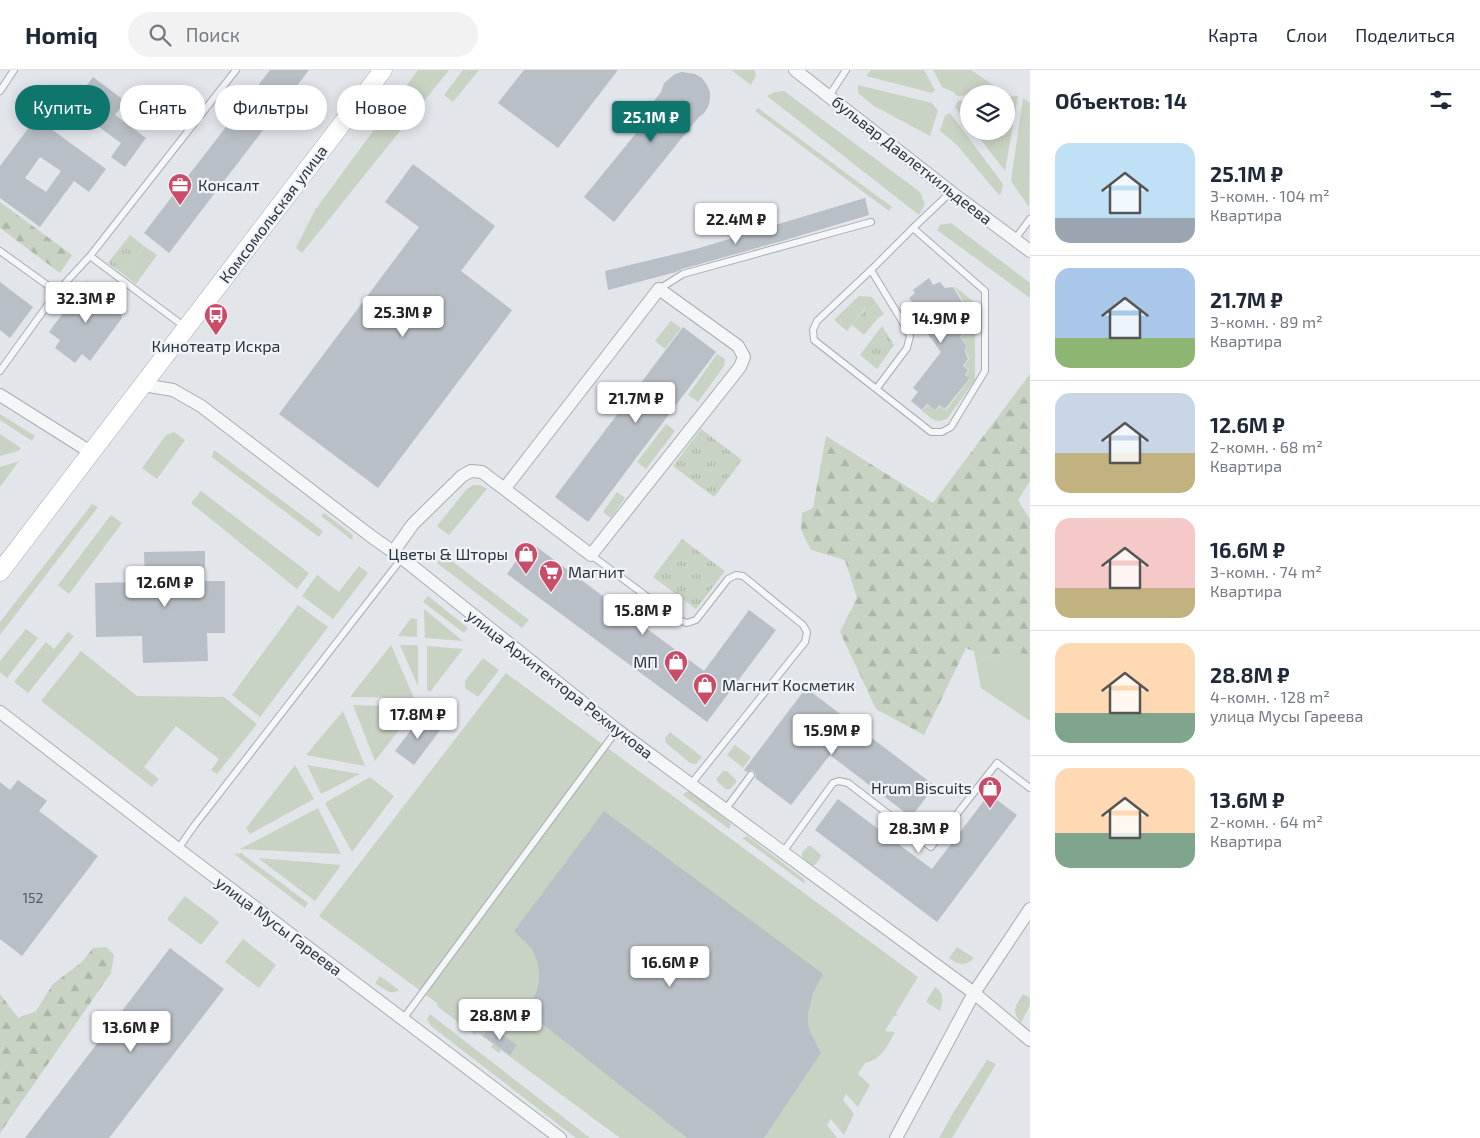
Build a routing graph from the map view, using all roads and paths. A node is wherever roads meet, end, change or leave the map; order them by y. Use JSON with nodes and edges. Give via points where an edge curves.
{"nodes":[{"id":1,"x":14,"y":70,"type":"edge"},
{"id":2,"x":236,"y":70,"type":"edge"},
{"id":3,"x":383,"y":70,"type":"edge"},
{"id":4,"x":795,"y":70,"type":"edge"},
{"id":5,"x":846,"y":70,"type":"edge"},
{"id":6,"x":0,"y":92,"type":"edge"},
{"id":7,"x":829,"y":96,"type":"junction"},
{"id":8,"x":951,"y":192,"type":"junction"},
{"id":9,"x":1030,"y":219,"type":"edge"},
{"id":10,"x":871,"y":222,"type":"dead end"},
{"id":11,"x":913,"y":228,"type":"junction"},
{"id":12,"x":1015,"y":240,"type":"junction"},
{"id":13,"x":0,"y":251,"type":"edge"},
{"id":14,"x":1030,"y":251,"type":"edge"},
{"id":15,"x":90,"y":256,"type":"junction"},
{"id":16,"x":871,"y":270,"type":"junction"},
{"id":17,"x":659,"y":289,"type":"junction"},
{"id":18,"x":57,"y":292,"type":"junction"},
{"id":19,"x":186,"y":328,"type":"junction"},
{"id":20,"x":0,"y":371,"type":"edge"},
{"id":21,"x":143,"y":384,"type":"junction"},
{"id":22,"x":877,"y":388,"type":"junction"},
{"id":23,"x":0,"y":395,"type":"edge"},
{"id":24,"x":92,"y":452,"type":"junction"},
{"id":25,"x":505,"y":488,"type":"junction"},
{"id":26,"x":397,"y":555,"type":"junction"},
{"id":27,"x":591,"y":555,"type":"junction"},
{"id":28,"x":0,"y":572,"type":"edge"},
{"id":29,"x":0,"y":712,"type":"edge"},
{"id":30,"x":617,"y":730,"type":"junction"},
{"id":31,"x":751,"y":775,"type":"dead end"},
{"id":32,"x":691,"y":784,"type":"junction"},
{"id":33,"x":1030,"y":788,"type":"edge"},
{"id":34,"x":725,"y":810,"type":"junction"},
{"id":35,"x":178,"y":849,"type":"junction"},
{"id":36,"x":783,"y":852,"type":"junction"},
{"id":37,"x":1030,"y":909,"type":"edge"},
{"id":38,"x":974,"y":993,"type":"junction"},
{"id":39,"x":403,"y":1019,"type":"junction"},
{"id":40,"x":1030,"y":1040,"type":"edge"},
{"id":41,"x":560,"y":1138,"type":"edge"},
{"id":42,"x":896,"y":1138,"type":"edge"}],
"edges":[{"from":1,"to":6,"type":"lane"},
{"from":2,"to":15,"type":"lane"},
{"from":3,"to":19,"type":"main road","name":"Комсомольская улица"},
{"from":4,"to":7,"type":"street","name":"бульвар Давлеткильдеева"},
{"from":5,"to":7,"type":"lane"},
{"from":7,"to":8,"type":"street","name":"бульвар Давлеткильдеева"},
{"from":8,"to":11,"type":"lane"},
{"from":8,"to":12,"type":"street","name":"бульвар Давлеткильдеева"},
{"from":9,"to":12,"type":"lane"},
{"from":10,"to":17,"type":"lane","via":[[683,274]]},
{"from":11,"to":16,"type":"lane"},
{"from":11,"to":22,"type":"lane","via":[[985,291],[985,371],[950,427],[942,432],[931,432]]},
{"from":12,"to":14,"type":"street","name":"бульвар Давлеткильдеева"},
{"from":13,"to":18,"type":"lane"},
{"from":15,"to":18,"type":"lane"},
{"from":15,"to":19,"type":"lane"},
{"from":16,"to":22,"type":"lane","via":[[910,336],[907,348]]},
{"from":16,"to":22,"type":"lane","via":[[817,321],[813,330],[814,340]]},
{"from":17,"to":25,"type":"street"},
{"from":17,"to":27,"type":"street","via":[[738,346],[744,357],[740,367]]},
{"from":18,"to":20,"type":"lane"},
{"from":19,"to":21,"type":"main road","name":"Комсомольская улица"},
{"from":21,"to":24,"type":"main road","name":"Комсомольская улица"},
{"from":21,"to":26,"type":"street","name":"улица Архитектора Рехмукова","via":[[173,390],[201,406]]},
{"from":23,"to":24,"type":"street"},
{"from":24,"to":28,"type":"main road","name":"Комсомольская улица"},
{"from":25,"to":26,"type":"street","via":[[482,472],[471,471],[462,476],[413,524]]},
{"from":25,"to":27,"type":"street"},
{"from":26,"to":30,"type":"street","name":"улица Архитектора Рехмукова"},
{"from":26,"to":35,"type":"lane"},
{"from":27,"to":32,"type":"lane","via":[[677,619],[687,623],[696,620],[728,579],[736,575],[743,576],[803,625],[807,632],[805,642]]},
{"from":29,"to":35,"type":"street","name":"улица Мусы Гареева"},
{"from":30,"to":32,"type":"street","name":"улица Архитектора Рехмукова"},
{"from":30,"to":39,"type":"lane"},
{"from":31,"to":34,"type":"lane"},
{"from":32,"to":34,"type":"street","name":"улица Архитектора Рехмукова"},
{"from":33,"to":36,"type":"lane","via":[[996,763],[931,847],[848,783],[839,781],[833,783]]},
{"from":34,"to":36,"type":"street","name":"улица Архитектора Рехмукова"},
{"from":35,"to":39,"type":"street","name":"улица Мусы Гареева"},
{"from":36,"to":38,"type":"street","name":"улица Архитектора Рехмукова"},
{"from":37,"to":38,"type":"street"},
{"from":38,"to":40,"type":"street","name":"улица Архитектора Рехмукова"},
{"from":38,"to":42,"type":"street"},
{"from":39,"to":41,"type":"street","name":"улица Мусы Гареева"}]}
